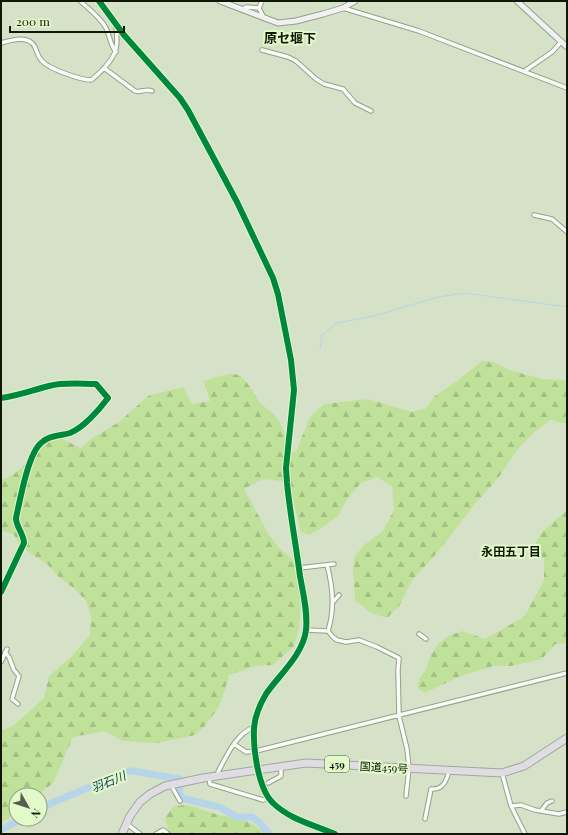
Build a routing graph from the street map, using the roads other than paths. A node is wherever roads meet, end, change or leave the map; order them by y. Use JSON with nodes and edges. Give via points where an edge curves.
{"nodes":[{"id":1,"x":80,"y":1,"type":"edge"},
{"id":2,"x":99,"y":1,"type":"edge"},
{"id":3,"x":221,"y":1,"type":"edge"},
{"id":4,"x":262,"y":1,"type":"edge"},
{"id":5,"x":355,"y":1,"type":"edge"},
{"id":6,"x":517,"y":1,"type":"edge"},
{"id":7,"x":259,"y":8,"type":"junction"},
{"id":8,"x":343,"y":8,"type":"junction"},
{"id":9,"x":242,"y":10,"type":"junction"},
{"id":10,"x":265,"y":19,"type":"junction"},
{"id":11,"x":116,"y":25,"type":"junction"},
{"id":12,"x":561,"y":42,"type":"junction"},
{"id":13,"x":1,"y":43,"type":"edge"},
{"id":14,"x":567,"y":47,"type":"edge"},
{"id":15,"x":262,"y":50,"type":"dead end"},
{"id":16,"x":116,"y":52,"type":"junction"},
{"id":17,"x":104,"y":68,"type":"junction"},
{"id":18,"x":525,"y":72,"type":"junction"},
{"id":19,"x":567,"y":88,"type":"edge"},
{"id":20,"x":152,"y":91,"type":"dead end"},
{"id":21,"x":371,"y":112,"type":"dead end"},
{"id":22,"x":534,"y":215,"type":"dead end"},
{"id":23,"x":567,"y":232,"type":"edge"},
{"id":24,"x":1,"y":398,"type":"edge"},
{"id":25,"x":334,"y":564,"type":"dead end"},
{"id":26,"x":327,"y":565,"type":"junction"},
{"id":27,"x":299,"y":568,"type":"junction"},
{"id":28,"x":1,"y":592,"type":"edge"},
{"id":29,"x":339,"y":595,"type":"dead end"},
{"id":30,"x":334,"y":601,"type":"junction"},
{"id":31,"x":306,"y":630,"type":"junction"},
{"id":32,"x":328,"y":631,"type":"junction"},
{"id":33,"x":419,"y":634,"type":"dead end"},
{"id":34,"x":426,"y":639,"type":"dead end"},
{"id":35,"x":1,"y":662,"type":"edge"},
{"id":36,"x":567,"y":673,"type":"edge"},
{"id":37,"x":18,"y":704,"type":"dead end"},
{"id":38,"x":399,"y":714,"type":"junction"},
{"id":39,"x":254,"y":727,"type":"junction"},
{"id":40,"x":567,"y":738,"type":"edge"},
{"id":41,"x":234,"y":744,"type":"junction"},
{"id":42,"x":256,"y":751,"type":"junction"},
{"id":43,"x":281,"y":766,"type":"junction"},
{"id":44,"x":409,"y":768,"type":"junction"},
{"id":45,"x":258,"y":770,"type":"junction"},
{"id":46,"x":449,"y":770,"type":"junction"},
{"id":47,"x":502,"y":773,"type":"junction"},
{"id":48,"x":218,"y":776,"type":"junction"},
{"id":49,"x":208,"y":777,"type":"junction"},
{"id":50,"x":268,"y":784,"type":"dead end"},
{"id":51,"x":171,"y":785,"type":"junction"},
{"id":52,"x":406,"y":796,"type":"dead end"},
{"id":53,"x":269,"y":798,"type":"junction"},
{"id":54,"x":180,"y":801,"type":"dead end"},
{"id":55,"x":552,"y":801,"type":"dead end"},
{"id":56,"x":511,"y":806,"type":"junction"},
{"id":57,"x":541,"y":811,"type":"junction"},
{"id":58,"x":567,"y":812,"type":"edge"},
{"id":59,"x":425,"y":819,"type":"dead end"},
{"id":60,"x":127,"y":824,"type":"junction"},
{"id":61,"x":167,"y":833,"type":"dead end"},
{"id":62,"x":122,"y":834,"type":"edge"},
{"id":63,"x":140,"y":834,"type":"edge"},
{"id":64,"x":156,"y":834,"type":"edge"},
{"id":65,"x":335,"y":834,"type":"edge"},
{"id":66,"x":525,"y":834,"type":"edge"}],
"edges":[{"from":1,"to":16,"type":"street","via":[[106,28]]},
{"from":2,"to":11,"type":"street"},
{"from":3,"to":9,"type":"street"},
{"from":4,"to":7,"type":"street"},
{"from":5,"to":8,"type":"street"},
{"from":6,"to":12,"type":"street"},
{"from":7,"to":9,"type":"street","via":[[246,7]]},
{"from":7,"to":10,"type":"street"},
{"from":8,"to":10,"type":"street","via":[[284,23]]},
{"from":8,"to":18,"type":"street","via":[[402,25]]},
{"from":9,"to":10,"type":"street"},
{"from":11,"to":16,"type":"street"},
{"from":11,"to":27,"type":"street","via":[[188,110],[237,202],[273,278],[291,360],[294,390],[286,483]]},
{"from":12,"to":14,"type":"street"},
{"from":12,"to":18,"type":"street"},
{"from":13,"to":17,"type":"street","via":[[18,39],[31,42],[40,60],[46,65],[85,79],[92,80]]},
{"from":15,"to":21,"type":"street","via":[[296,61],[316,79],[343,89],[355,103]]},
{"from":16,"to":17,"type":"street"},
{"from":17,"to":20,"type":"street","via":[[135,91]]},
{"from":18,"to":19,"type":"street"},
{"from":22,"to":23,"type":"street","via":[[552,219]]},
{"from":24,"to":28,"type":"street","via":[[50,385],[96,384],[108,398],[75,430],[46,439],[35,450],[16,518],[24,543]]},
{"from":25,"to":26,"type":"street"},
{"from":26,"to":27,"type":"street"},
{"from":26,"to":30,"type":"street"},
{"from":27,"to":31,"type":"street","via":[[305,603]]},
{"from":29,"to":30,"type":"street"},
{"from":30,"to":32,"type":"street"},
{"from":31,"to":32,"type":"street"},
{"from":31,"to":39,"type":"street","via":[[293,660],[263,699]]},
{"from":32,"to":38,"type":"street","via":[[337,640],[359,640],[398,656]]},
{"from":33,"to":34,"type":"street"},
{"from":35,"to":37,"type":"street","via":[[6,651],[19,676],[12,699]]},
{"from":36,"to":38,"type":"street"},
{"from":38,"to":42,"type":"street"},
{"from":38,"to":44,"type":"street"},
{"from":39,"to":41,"type":"street"},
{"from":39,"to":42,"type":"street"},
{"from":40,"to":47,"type":"highway","name":"国道459号","number":"459","via":[[524,766]]},
{"from":41,"to":42,"type":"street","via":[[246,752]]},
{"from":41,"to":48,"type":"street"},
{"from":42,"to":45,"type":"street"},
{"from":43,"to":44,"type":"highway","name":"国道459号","number":"459","via":[[306,763]]},
{"from":43,"to":45,"type":"highway","name":"国道459号","number":"459"},
{"from":43,"to":50,"type":"street","via":[[281,776]]},
{"from":44,"to":46,"type":"highway","name":"国道459号","number":"459"},
{"from":44,"to":52,"type":"street"},
{"from":45,"to":48,"type":"highway","name":"国道459号","number":"459"},
{"from":45,"to":53,"type":"street"},
{"from":46,"to":47,"type":"highway","name":"国道459号","number":"459"},
{"from":46,"to":59,"type":"street","via":[[441,787],[431,789]]},
{"from":47,"to":56,"type":"street"},
{"from":48,"to":49,"type":"highway","name":"国道459号","number":"459"},
{"from":49,"to":51,"type":"highway","name":"国道459号","number":"459"},
{"from":49,"to":53,"type":"street","via":[[210,784],[263,800]]},
{"from":51,"to":54,"type":"street"},
{"from":51,"to":60,"type":"highway","name":"国道459号","number":"459","via":[[144,798]]},
{"from":53,"to":65,"type":"street","via":[[288,814]]},
{"from":55,"to":57,"type":"street"},
{"from":56,"to":57,"type":"street","via":[[521,805]]},
{"from":56,"to":66,"type":"street"},
{"from":57,"to":58,"type":"street","via":[[559,814]]},
{"from":60,"to":62,"type":"highway","name":"国道459号","number":"459"},
{"from":60,"to":63,"type":"street"},
{"from":61,"to":64,"type":"street","via":[[163,830]]}]}
